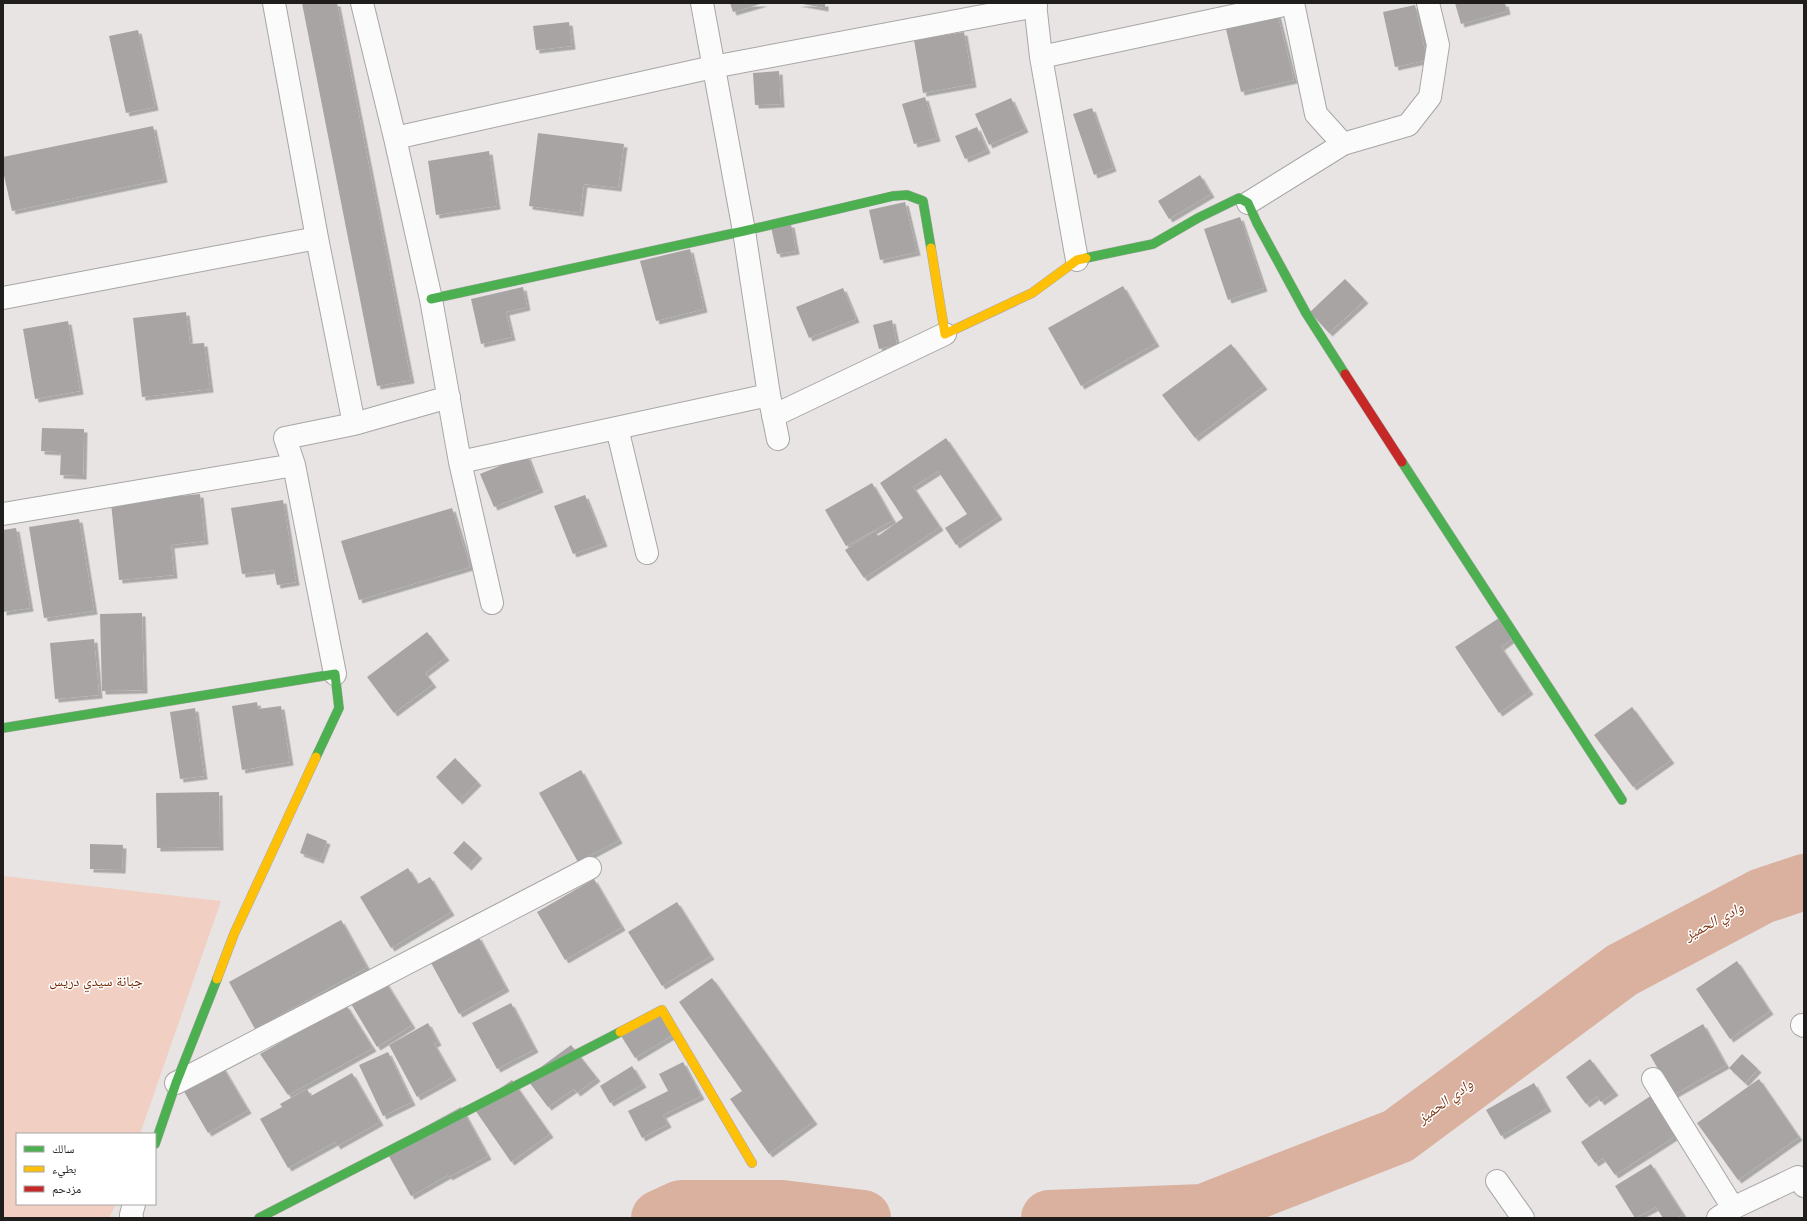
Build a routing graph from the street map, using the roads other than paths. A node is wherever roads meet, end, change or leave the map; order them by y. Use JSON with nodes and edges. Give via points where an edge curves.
{"nodes":[{"id":1,"x":274,"y":3,"type":"edge"},
{"id":2,"x":362,"y":3,"type":"edge"},
{"id":3,"x":702,"y":3,"type":"edge"},
{"id":4,"x":1428,"y":3,"type":"edge"},
{"id":5,"x":1035,"y":4,"type":"edge"},
{"id":6,"x":1041,"y":57,"type":"junction"},
{"id":7,"x":713,"y":67,"type":"junction"},
{"id":8,"x":395,"y":138,"type":"junction"},
{"id":9,"x":1343,"y":144,"type":"junction"},
{"id":10,"x":1248,"y":203,"type":"junction"},
{"id":11,"x":744,"y":231,"type":"junction"},
{"id":12,"x":317,"y":238,"type":"junction"},
{"id":13,"x":1077,"y":260,"type":"junction"},
{"id":14,"x":3,"y":298,"type":"edge"},
{"id":15,"x":431,"y":299,"type":"junction"},
{"id":16,"x":945,"y":334,"type":"junction"},
{"id":17,"x":449,"y":397,"type":"junction"},
{"id":18,"x":771,"y":405,"type":"junction"},
{"id":19,"x":354,"y":424,"type":"junction"},
{"id":20,"x":616,"y":428,"type":"junction"},
{"id":21,"x":778,"y":439,"type":"dead end"},
{"id":22,"x":460,"y":462,"type":"junction"},
{"id":23,"x":294,"y":465,"type":"junction"},
{"id":24,"x":3,"y":514,"type":"edge"},
{"id":25,"x":647,"y":553,"type":"dead end"},
{"id":26,"x":492,"y":603,"type":"dead end"},
{"id":27,"x":335,"y":674,"type":"junction"},
{"id":28,"x":3,"y":728,"type":"edge"},
{"id":29,"x":1622,"y":800,"type":"dead end"},
{"id":30,"x":590,"y":868,"type":"dead end"},
{"id":31,"x":1653,"y":1079,"type":"dead end"},
{"id":32,"x":176,"y":1083,"type":"junction"},
{"id":33,"x":156,"y":1141,"type":"edge"},
{"id":34,"x":752,"y":1163,"type":"dead end"},
{"id":35,"x":1497,"y":1181,"type":"dead end"},
{"id":36,"x":1804,"y":1186,"type":"edge"},
{"id":37,"x":1726,"y":1213,"type":"edge"},
{"id":38,"x":259,"y":1218,"type":"edge"},
{"id":39,"x":1523,"y":1218,"type":"edge"}],
"edges":[{"from":1,"to":12,"type":"street"},
{"from":2,"to":8,"type":"street"},
{"from":3,"to":7,"type":"street"},
{"from":4,"to":9,"type":"street","via":[[1438,45],[1430,97],[1408,125]]},
{"from":5,"to":6,"type":"street"},
{"from":5,"to":7,"type":"street"},
{"from":6,"to":9,"type":"street","via":[[1293,3],[1316,114]]},
{"from":6,"to":13,"type":"street"},
{"from":7,"to":8,"type":"street"},
{"from":7,"to":11,"type":"street"},
{"from":8,"to":15,"type":"street"},
{"from":9,"to":10,"type":"street"},
{"from":10,"to":13,"type":"street","via":[[1239,198],[1153,244]]},
{"from":10,"to":29,"type":"street","via":[[1310,319]]},
{"from":11,"to":15,"type":"street"},
{"from":11,"to":16,"type":"street","via":[[893,196],[907,195],[923,201]]},
{"from":11,"to":18,"type":"street"},
{"from":12,"to":14,"type":"street"},
{"from":12,"to":19,"type":"street"},
{"from":13,"to":16,"type":"street","via":[[1032,292]]},
{"from":15,"to":17,"type":"street"},
{"from":16,"to":18,"type":"street"},
{"from":17,"to":19,"type":"street"},
{"from":17,"to":22,"type":"street"},
{"from":18,"to":20,"type":"street"},
{"from":18,"to":21,"type":"street"},
{"from":19,"to":23,"type":"street","via":[[285,438]]},
{"from":20,"to":22,"type":"street"},
{"from":20,"to":25,"type":"street"},
{"from":22,"to":26,"type":"street"},
{"from":23,"to":24,"type":"street"},
{"from":23,"to":27,"type":"street"},
{"from":27,"to":28,"type":"street"},
{"from":27,"to":32,"type":"street","via":[[339,708],[234,934]]},
{"from":30,"to":32,"type":"street"},
{"from":31,"to":37,"type":"street"},
{"from":32,"to":33,"type":"street"},
{"from":34,"to":38,"type":"street","via":[[662,1010]]},
{"from":35,"to":39,"type":"street"},
{"from":36,"to":37,"type":"street","via":[[1798,1177]]}]}
